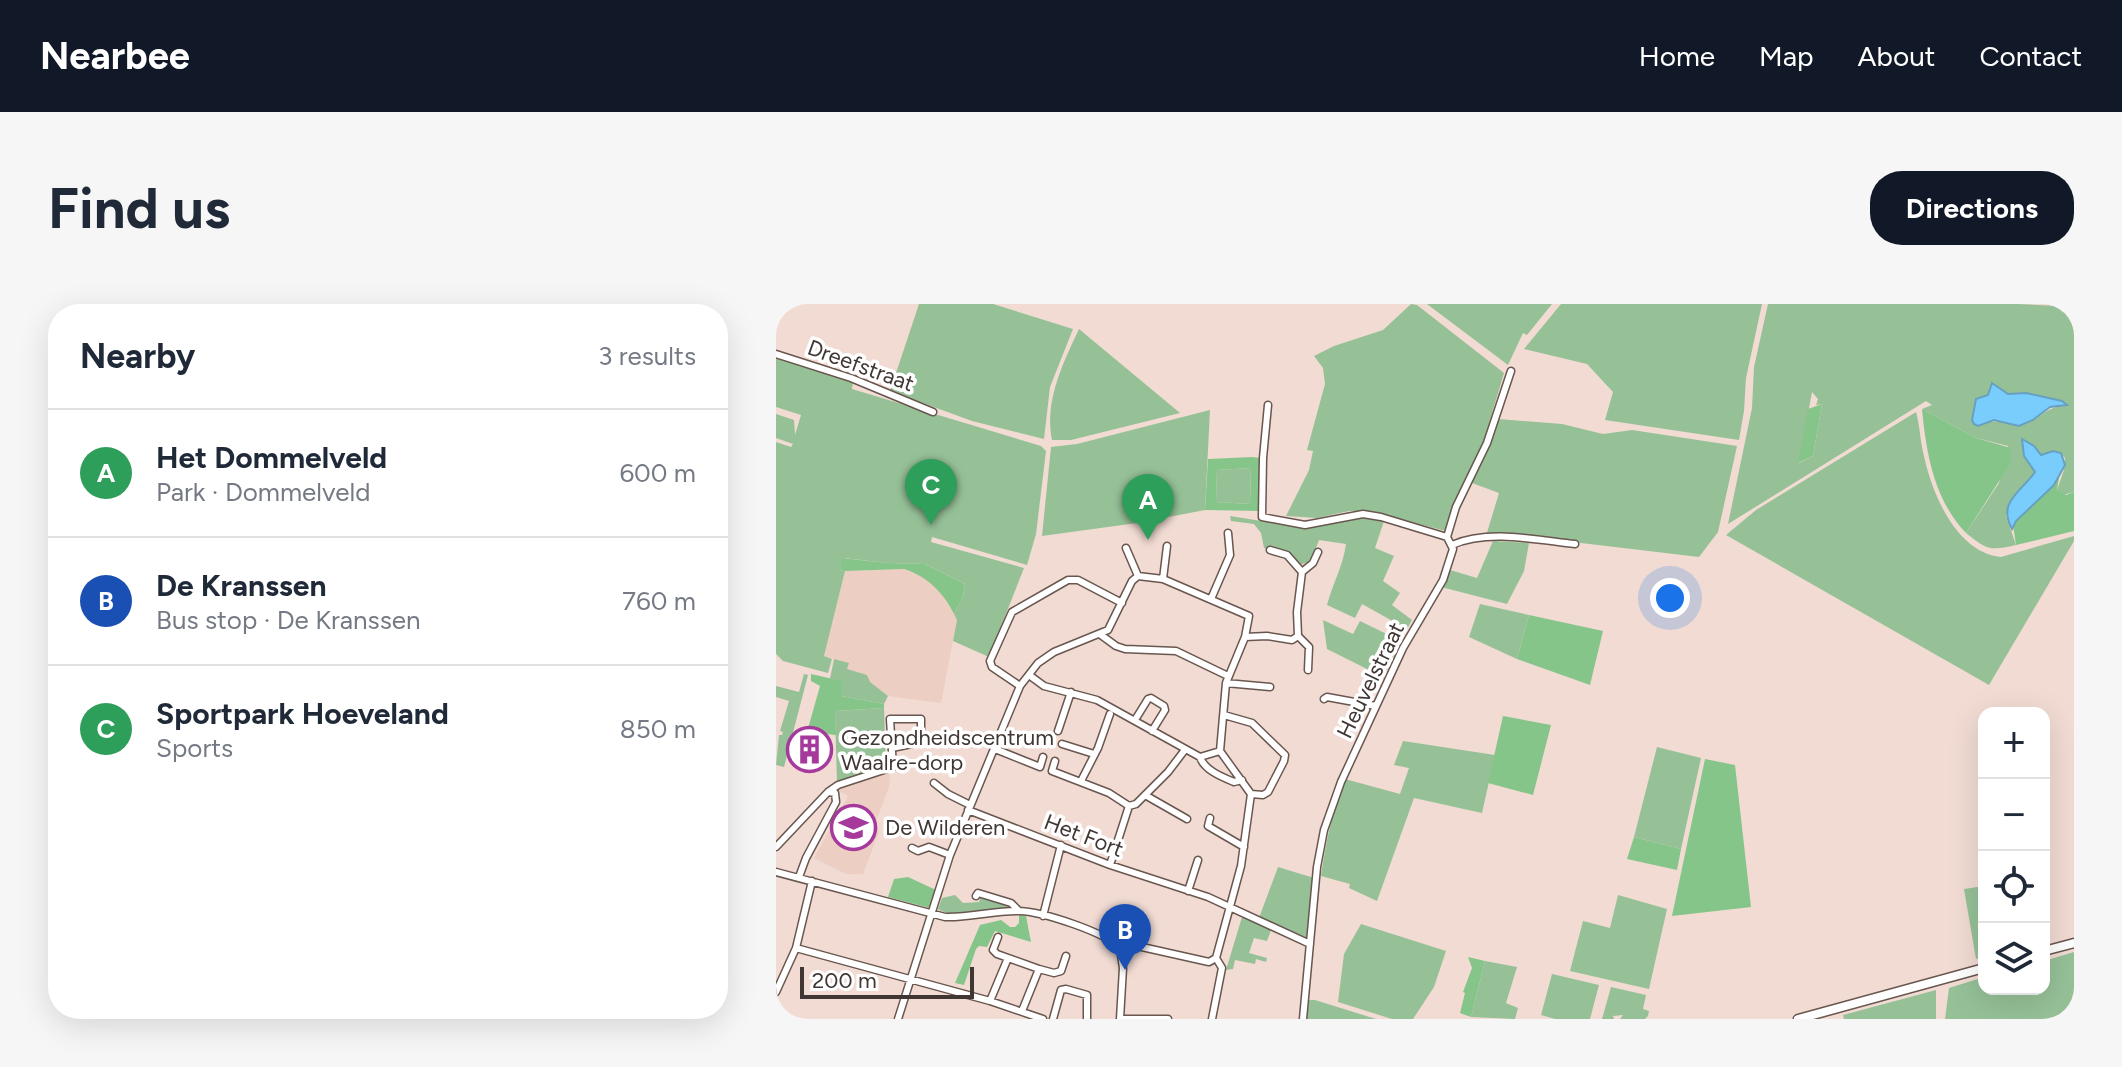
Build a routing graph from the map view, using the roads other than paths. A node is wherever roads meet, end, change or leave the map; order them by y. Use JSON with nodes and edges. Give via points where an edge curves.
{"nodes":[{"id":1,"x":776,"y":354,"type":"edge"},
{"id":2,"x":1511,"y":371,"type":"dead end"},
{"id":3,"x":1268,"y":405,"type":"dead end"},
{"id":4,"x":933,"y":412,"type":"dead end"},
{"id":5,"x":1228,"y":533,"type":"dead end"},
{"id":6,"x":1447,"y":537,"type":"junction"},
{"id":7,"x":1575,"y":544,"type":"dead end"},
{"id":8,"x":1452,"y":545,"type":"junction"},
{"id":9,"x":1167,"y":546,"type":"dead end"},
{"id":10,"x":1126,"y":548,"type":"dead end"},
{"id":11,"x":1270,"y":550,"type":"dead end"},
{"id":12,"x":1318,"y":552,"type":"dead end"},
{"id":13,"x":1302,"y":572,"type":"junction"},
{"id":14,"x":1138,"y":576,"type":"junction"},
{"id":15,"x":1163,"y":579,"type":"junction"},
{"id":16,"x":1211,"y":599,"type":"junction"},
{"id":17,"x":1122,"y":603,"type":"junction"},
{"id":18,"x":1101,"y":635,"type":"junction"},
{"id":19,"x":1298,"y":636,"type":"junction"},
{"id":20,"x":1245,"y":637,"type":"junction"},
{"id":21,"x":1308,"y":670,"type":"dead end"},
{"id":22,"x":1029,"y":675,"type":"junction"},
{"id":23,"x":1227,"y":679,"type":"junction"},
{"id":24,"x":1020,"y":686,"type":"junction"},
{"id":25,"x":1270,"y":687,"type":"dead end"},
{"id":26,"x":1071,"y":692,"type":"junction"},
{"id":27,"x":1324,"y":699,"type":"dead end"},
{"id":28,"x":1376,"y":706,"type":"junction"},
{"id":29,"x":1110,"y":714,"type":"dead end"},
{"id":30,"x":1224,"y":715,"type":"junction"},
{"id":31,"x":1135,"y":720,"type":"junction"},
{"id":32,"x":1058,"y":731,"type":"dead end"},
{"id":33,"x":1152,"y":731,"type":"junction"},
{"id":34,"x":1062,"y":744,"type":"dead end"},
{"id":35,"x":892,"y":748,"type":"junction"},
{"id":36,"x":995,"y":749,"type":"junction"},
{"id":37,"x":1184,"y":751,"type":"junction"},
{"id":38,"x":1220,"y":751,"type":"junction"},
{"id":39,"x":1094,"y":754,"type":"junction"},
{"id":40,"x":1043,"y":757,"type":"dead end"},
{"id":41,"x":1200,"y":757,"type":"junction"},
{"id":42,"x":1055,"y":761,"type":"dead end"},
{"id":43,"x":1242,"y":780,"type":"junction"},
{"id":44,"x":1081,"y":781,"type":"junction"},
{"id":45,"x":934,"y":783,"type":"dead end"},
{"id":46,"x":828,"y":792,"type":"junction"},
{"id":47,"x":1251,"y":794,"type":"junction"},
{"id":48,"x":1145,"y":795,"type":"junction"},
{"id":49,"x":1129,"y":806,"type":"junction"},
{"id":50,"x":969,"y":808,"type":"junction"},
{"id":51,"x":1210,"y":818,"type":"dead end"},
{"id":52,"x":1187,"y":819,"type":"dead end"},
{"id":53,"x":1061,"y":845,"type":"junction"},
{"id":54,"x":776,"y":847,"type":"edge"},
{"id":55,"x":1244,"y":847,"type":"junction"},
{"id":56,"x":912,"y":848,"type":"dead end"},
{"id":57,"x":950,"y":855,"type":"junction"},
{"id":58,"x":1198,"y":860,"type":"dead end"},
{"id":59,"x":1110,"y":865,"type":"junction"},
{"id":60,"x":776,"y":872,"type":"edge"},
{"id":61,"x":799,"y":877,"type":"junction"},
{"id":62,"x":812,"y":881,"type":"junction"},
{"id":63,"x":1188,"y":891,"type":"junction"},
{"id":64,"x":976,"y":896,"type":"dead end"},
{"id":65,"x":1230,"y":908,"type":"junction"},
{"id":66,"x":1019,"y":911,"type":"junction"},
{"id":67,"x":932,"y":912,"type":"junction"},
{"id":68,"x":1043,"y":916,"type":"junction"},
{"id":69,"x":998,"y":937,"type":"dead end"},
{"id":70,"x":2074,"y":943,"type":"edge"},
{"id":71,"x":1310,"y":944,"type":"junction"},
{"id":72,"x":796,"y":948,"type":"junction"},
{"id":73,"x":1120,"y":948,"type":"junction"},
{"id":74,"x":2050,"y":949,"type":"edge"},
{"id":75,"x":1066,"y":956,"type":"dead end"},
{"id":76,"x":1008,"y":958,"type":"junction"},
{"id":77,"x":1216,"y":958,"type":"junction"},
{"id":78,"x":1039,"y":969,"type":"junction"},
{"id":79,"x":1978,"y":970,"type":"edge"},
{"id":80,"x":910,"y":979,"type":"junction"},
{"id":81,"x":776,"y":992,"type":"edge"},
{"id":82,"x":990,"y":1001,"type":"junction"},
{"id":83,"x":1024,"y":1015,"type":"edge"},
{"id":84,"x":898,"y":1019,"type":"edge"},
{"id":85,"x":1043,"y":1019,"type":"edge"},
{"id":86,"x":1053,"y":1019,"type":"edge"},
{"id":87,"x":1087,"y":1019,"type":"edge"},
{"id":88,"x":1120,"y":1019,"type":"edge"},
{"id":89,"x":1168,"y":1019,"type":"edge"},
{"id":90,"x":1212,"y":1019,"type":"edge"},
{"id":91,"x":1303,"y":1019,"type":"edge"},
{"id":92,"x":1798,"y":1019,"type":"edge"}],
"edges":[{"from":1,"to":4,"type":"street","name":"Dreefstraat"},
{"from":2,"to":6,"type":"street"},
{"from":3,"to":6,"type":"street","via":[[1262,517],[1305,525],[1363,514]]},
{"from":5,"to":16,"type":"street","via":[[1230,555]]},
{"from":6,"to":8,"type":"street"},
{"from":7,"to":8,"type":"street","via":[[1493,538]]},
{"from":8,"to":28,"type":"street","name":"Heuvelstraat","via":[[1443,580]]},
{"from":9,"to":15,"type":"street"},
{"from":10,"to":14,"type":"street"},
{"from":11,"to":13,"type":"street","via":[[1287,555]]},
{"from":12,"to":13,"type":"street"},
{"from":13,"to":19,"type":"street"},
{"from":14,"to":15,"type":"street"},
{"from":14,"to":17,"type":"street"},
{"from":15,"to":16,"type":"street"},
{"from":16,"to":20,"type":"street","via":[[1249,616]]},
{"from":17,"to":18,"type":"street"},
{"from":17,"to":24,"type":"street","via":[[1068,580],[1012,612],[990,661]]},
{"from":18,"to":22,"type":"street","via":[[1054,652]]},
{"from":18,"to":23,"type":"street","via":[[1125,649],[1176,651]]},
{"from":19,"to":20,"type":"street"},
{"from":19,"to":21,"type":"street","via":[[1309,647]]},
{"from":20,"to":23,"type":"street"},
{"from":22,"to":24,"type":"street"},
{"from":22,"to":26,"type":"street","via":[[1044,686]]},
{"from":23,"to":25,"type":"street"},
{"from":23,"to":30,"type":"street"},
{"from":24,"to":36,"type":"street"},
{"from":26,"to":31,"type":"street"},
{"from":26,"to":32,"type":"street"},
{"from":27,"to":28,"type":"street"},
{"from":28,"to":71,"type":"street","name":"Heuvelstraat","via":[[1324,830]]},
{"from":29,"to":39,"type":"street"},
{"from":30,"to":38,"type":"street"},
{"from":30,"to":47,"type":"street","via":[[1252,723],[1285,755],[1268,792]]},
{"from":31,"to":33,"type":"street"},
{"from":31,"to":33,"type":"street","via":[[1148,699],[1158,702],[1165,710]]},
{"from":33,"to":37,"type":"street"},
{"from":34,"to":39,"type":"street"},
{"from":35,"to":35,"type":"street","via":[[921,742],[921,719],[890,719]]},
{"from":35,"to":46,"type":"street","via":[[893,767]]},
{"from":36,"to":40,"type":"street","via":[[1040,767]]},
{"from":36,"to":50,"type":"street"},
{"from":37,"to":41,"type":"street"},
{"from":37,"to":48,"type":"street"},
{"from":38,"to":41,"type":"street"},
{"from":38,"to":43,"type":"street"},
{"from":39,"to":44,"type":"street"},
{"from":41,"to":43,"type":"street","via":[[1202,764],[1224,777]]},
{"from":42,"to":44,"type":"street","via":[[1052,771]]},
{"from":43,"to":47,"type":"street"},
{"from":44,"to":49,"type":"street"},
{"from":45,"to":50,"type":"street","name":"Het Fort"},
{"from":46,"to":54,"type":"street"},
{"from":46,"to":61,"type":"street","via":[[835,793],[836,802]]},
{"from":47,"to":55,"type":"street"},
{"from":48,"to":49,"type":"street"},
{"from":48,"to":52,"type":"street"},
{"from":49,"to":59,"type":"street"},
{"from":50,"to":53,"type":"street","name":"Het Fort"},
{"from":50,"to":57,"type":"street"},
{"from":51,"to":55,"type":"street","via":[[1208,826]]},
{"from":53,"to":59,"type":"street","name":"Het Fort"},
{"from":53,"to":68,"type":"street"},
{"from":55,"to":65,"type":"street"},
{"from":56,"to":57,"type":"street","via":[[929,847]]},
{"from":57,"to":67,"type":"street"},
{"from":58,"to":63,"type":"street"},
{"from":59,"to":63,"type":"street","name":"Het Fort"},
{"from":60,"to":61,"type":"street"},
{"from":61,"to":62,"type":"street"},
{"from":62,"to":67,"type":"street"},
{"from":62,"to":72,"type":"street"},
{"from":63,"to":65,"type":"street","name":"Het Fort"},
{"from":64,"to":66,"type":"street","via":[[1011,903]]},
{"from":65,"to":71,"type":"street","name":"Het Fort"},
{"from":65,"to":77,"type":"street"},
{"from":66,"to":67,"type":"street","via":[[968,917]]},
{"from":66,"to":68,"type":"street"},
{"from":67,"to":80,"type":"street"},
{"from":68,"to":73,"type":"street","via":[[1105,937]]},
{"from":69,"to":76,"type":"street","via":[[993,950]]},
{"from":70,"to":74,"type":"main road"},
{"from":71,"to":91,"type":"street","name":"Heuvelstraat"},
{"from":72,"to":80,"type":"street"},
{"from":72,"to":81,"type":"street"},
{"from":73,"to":77,"type":"street","via":[[1133,945],[1209,962]]},
{"from":73,"to":88,"type":"street"},
{"from":75,"to":78,"type":"street","via":[[1061,971]]},
{"from":76,"to":78,"type":"street"},
{"from":76,"to":82,"type":"street"},
{"from":77,"to":90,"type":"street","via":[[1222,968]]},
{"from":78,"to":83,"type":"street"},
{"from":79,"to":92,"type":"main road"},
{"from":80,"to":82,"type":"street"},
{"from":80,"to":84,"type":"street"},
{"from":82,"to":83,"type":"street"},
{"from":83,"to":85,"type":"street"},
{"from":86,"to":87,"type":"street","via":[[1061,990],[1066,989],[1087,995]]},
{"from":88,"to":89,"type":"street"}]}
